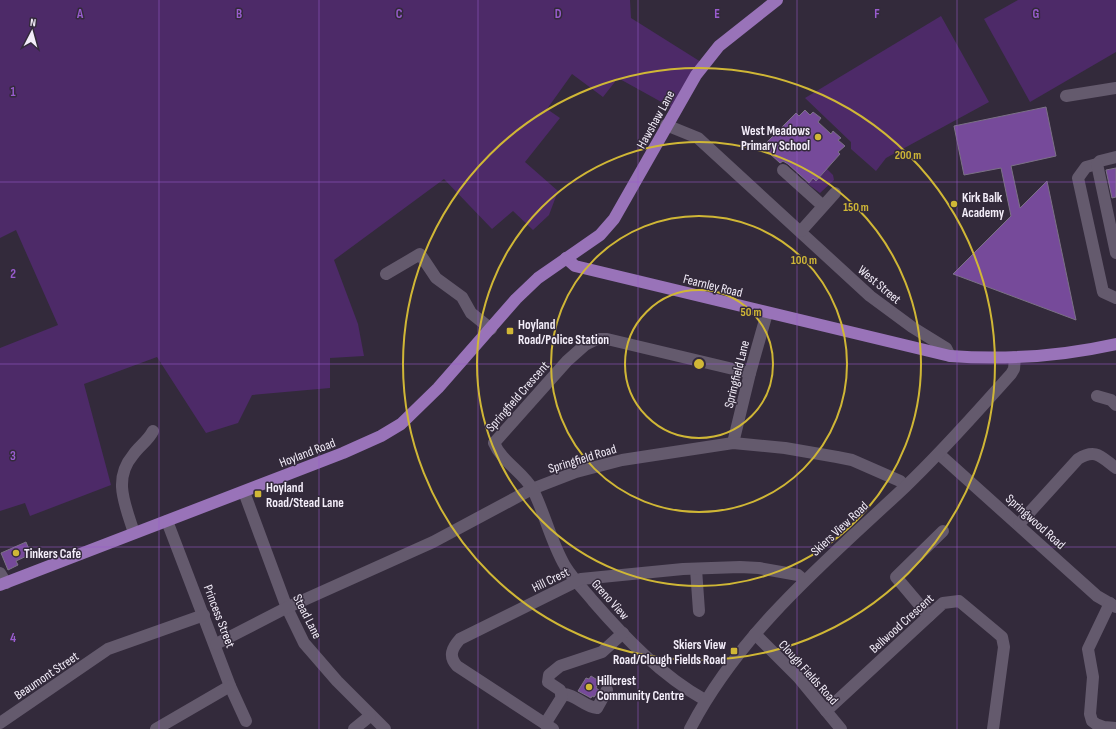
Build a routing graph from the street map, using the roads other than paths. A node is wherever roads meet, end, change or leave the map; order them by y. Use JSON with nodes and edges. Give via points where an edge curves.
{"nodes":[{"id":1,"x":777,"y":0,"type":"edge"},
{"id":2,"x":1116,"y":88,"type":"edge"},
{"id":3,"x":1066,"y":96,"type":"dead end"},
{"id":4,"x":666,"y":126,"type":"junction"},
{"id":5,"x":1116,"y":157,"type":"edge"},
{"id":6,"x":1097,"y":164,"type":"junction"},
{"id":7,"x":784,"y":170,"type":"dead end"},
{"id":8,"x":834,"y":193,"type":"dead end"},
{"id":9,"x":823,"y":206,"type":"junction"},
{"id":10,"x":801,"y":231,"type":"junction"},
{"id":11,"x":1116,"y":253,"type":"edge"},
{"id":12,"x":566,"y":258,"type":"junction"},
{"id":13,"x":386,"y":274,"type":"dead end"},
{"id":14,"x":1116,"y":298,"type":"edge"},
{"id":15,"x":767,"y":313,"type":"junction"},
{"id":16,"x":491,"y":329,"type":"junction"},
{"id":17,"x":1116,"y":344,"type":"edge"},
{"id":18,"x":950,"y":356,"type":"junction"},
{"id":19,"x":1015,"y":357,"type":"junction"},
{"id":20,"x":750,"y":373,"type":"junction"},
{"id":21,"x":1097,"y":396,"type":"dead end"},
{"id":22,"x":1116,"y":405,"type":"edge"},
{"id":23,"x":153,"y":431,"type":"dead end"},
{"id":24,"x":733,"y":443,"type":"junction"},
{"id":25,"x":939,"y":454,"type":"junction"},
{"id":26,"x":1116,"y":468,"type":"edge"},
{"id":27,"x":906,"y":486,"type":"junction"},
{"id":28,"x":532,"y":489,"type":"junction"},
{"id":29,"x":244,"y":492,"type":"junction"},
{"id":30,"x":167,"y":521,"type":"junction"},
{"id":31,"x":1019,"y":524,"type":"junction"},
{"id":32,"x":943,"y":530,"type":"dead end"},
{"id":33,"x":134,"y":533,"type":"junction"},
{"id":34,"x":696,"y":569,"type":"junction"},
{"id":35,"x":804,"y":580,"type":"junction"},
{"id":36,"x":2,"y":581,"type":"edge"},
{"id":37,"x":576,"y":582,"type":"junction"},
{"id":38,"x":1113,"y":605,"type":"edge"},
{"id":39,"x":286,"y":608,"type":"junction"},
{"id":40,"x":699,"y":611,"type":"dead end"},
{"id":41,"x":204,"y":615,"type":"junction"},
{"id":42,"x":929,"y":616,"type":"junction"},
{"id":43,"x":623,"y":633,"type":"junction"},
{"id":44,"x":755,"y":634,"type":"junction"},
{"id":45,"x":216,"y":644,"type":"junction"},
{"id":46,"x":230,"y":686,"type":"junction"},
{"id":47,"x":607,"y":690,"type":"dead end"},
{"id":48,"x":562,"y":694,"type":"junction"},
{"id":49,"x":705,"y":700,"type":"junction"},
{"id":50,"x":826,"y":711,"type":"junction"},
{"id":51,"x":370,"y":716,"type":"junction"},
{"id":52,"x":246,"y":720,"type":"dead end"},
{"id":53,"x":2,"y":723,"type":"edge"},
{"id":54,"x":549,"y":727,"type":"edge"},
{"id":55,"x":1116,"y":728,"type":"edge"},
{"id":56,"x":156,"y":729,"type":"edge"},
{"id":57,"x":354,"y":729,"type":"edge"},
{"id":58,"x":385,"y":729,"type":"edge"},
{"id":59,"x":690,"y":729,"type":"edge"},
{"id":60,"x":841,"y":729,"type":"edge"},
{"id":61,"x":993,"y":729,"type":"edge"}],
"edges":[{"from":1,"to":4,"type":"main road","name":"Hawshaw Lane","via":[[718,46],[696,75]]},
{"from":2,"to":3,"type":"street"},
{"from":4,"to":10,"type":"street","name":"West Street","via":[[698,138]]},
{"from":4,"to":12,"type":"main road","name":"Hawshaw Lane","via":[[614,219],[600,235]]},
{"from":5,"to":6,"type":"street","via":[[1100,160]]},
{"from":6,"to":11,"type":"street"},
{"from":6,"to":14,"type":"street","via":[[1086,167],[1078,178],[1103,292]]},
{"from":7,"to":9,"type":"street"},
{"from":8,"to":9,"type":"street"},
{"from":9,"to":10,"type":"street"},
{"from":10,"to":18,"type":"street","name":"West Street","via":[[870,296],[946,348]]},
{"from":12,"to":15,"type":"main road","name":"Fearnley Road","via":[[575,266]]},
{"from":12,"to":16,"type":"main road","name":"Hoyland Road","via":[[538,278]]},
{"from":13,"to":16,"type":"street","via":[[420,254],[436,278],[462,298],[471,313]]},
{"from":15,"to":18,"type":"main road","name":"Fearnley Road"},
{"from":15,"to":20,"type":"street","name":"Springfield Lane"},
{"from":16,"to":29,"type":"main road","name":"Hoyland Road","via":[[426,401],[401,424],[344,453]]},
{"from":17,"to":19,"type":"main road"},
{"from":18,"to":19,"type":"main road"},
{"from":19,"to":25,"type":"street","name":"Skiers View Road","via":[[1011,374]]},
{"from":20,"to":24,"type":"street","name":"Springfield Lane"},
{"from":20,"to":28,"type":"street","name":"Springfield Crescent","via":[[607,339],[597,339],[585,345],[567,360],[494,443]]},
{"from":21,"to":22,"type":"street","via":[[1111,400]]},
{"from":23,"to":33,"type":"street","via":[[150,438],[126,464],[122,479],[121,492]]},
{"from":24,"to":27,"type":"street","name":"Springfield Road","via":[[784,448],[852,460]]},
{"from":24,"to":28,"type":"street","name":"Springfield Road","via":[[622,460],[576,472]]},
{"from":25,"to":27,"type":"street","name":"Skiers View Road"},
{"from":25,"to":31,"type":"street","name":"Springwood Road"},
{"from":26,"to":31,"type":"street","via":[[1097,454],[1086,454],[1078,459]]},
{"from":27,"to":35,"type":"street","name":"Skiers View Road"},
{"from":28,"to":37,"type":"street","name":"Greno View","via":[[554,545]]},
{"from":28,"to":39,"type":"street","name":"Springfield Road","via":[[433,542]]},
{"from":29,"to":30,"type":"main road","name":"Hoyland Road"},
{"from":29,"to":39,"type":"street","name":"Stead Lane"},
{"from":30,"to":33,"type":"main road","name":"Hoyland Road"},
{"from":30,"to":41,"type":"street","name":"Princess Street"},
{"from":31,"to":38,"type":"street","name":"Springwood Road","via":[[1097,596]]},
{"from":32,"to":42,"type":"street","via":[[896,577]]},
{"from":33,"to":36,"type":"main road","name":"Hoyland Road"},
{"from":34,"to":35,"type":"street","name":"Hill Crest","via":[[759,568],[798,575]]},
{"from":34,"to":37,"type":"street","name":"Hill Crest","via":[[624,574]]},
{"from":34,"to":40,"type":"street"},
{"from":35,"to":44,"type":"street","name":"Skiers View Road"},
{"from":37,"to":43,"type":"street","name":"Greno View"},
{"from":37,"to":54,"type":"street","name":"Hill Crest","via":[[460,639],[452,647],[452,661],[456,666]]},
{"from":38,"to":55,"type":"street","via":[[1088,649],[1093,677],[1090,714],[1092,720],[1104,727]]},
{"from":39,"to":45,"type":"street","name":"Springfield Road"},
{"from":39,"to":51,"type":"street","name":"Stead Lane","via":[[304,643]]},
{"from":41,"to":45,"type":"street","name":"Princess Street"},
{"from":41,"to":53,"type":"street","name":"Beaumont Street","via":[[108,649]]},
{"from":42,"to":50,"type":"street","name":"Bellwood Crescent"},
{"from":42,"to":61,"type":"street","name":"Bellwood Crescent","via":[[943,603],[959,600],[1002,638],[1004,647]]},
{"from":43,"to":48,"type":"street","via":[[602,652],[553,670],[547,678],[548,682]]},
{"from":43,"to":49,"type":"street","name":"Greno View","via":[[665,672]]},
{"from":44,"to":49,"type":"street","name":"Skiers View Road","via":[[729,665]]},
{"from":44,"to":50,"type":"street","name":"Clough Fields Road","via":[[798,677]]},
{"from":45,"to":46,"type":"street","name":"Princess Street"},
{"from":46,"to":52,"type":"street","name":"Princess Street"},
{"from":46,"to":56,"type":"street"},
{"from":47,"to":48,"type":"street","via":[[597,708],[568,693]]},
{"from":48,"to":54,"type":"street"},
{"from":49,"to":59,"type":"street","name":"Skiers View Road"},
{"from":50,"to":60,"type":"street","name":"Clough Fields Road"},
{"from":51,"to":57,"type":"street"},
{"from":51,"to":58,"type":"street","name":"Stead Lane"}]}
